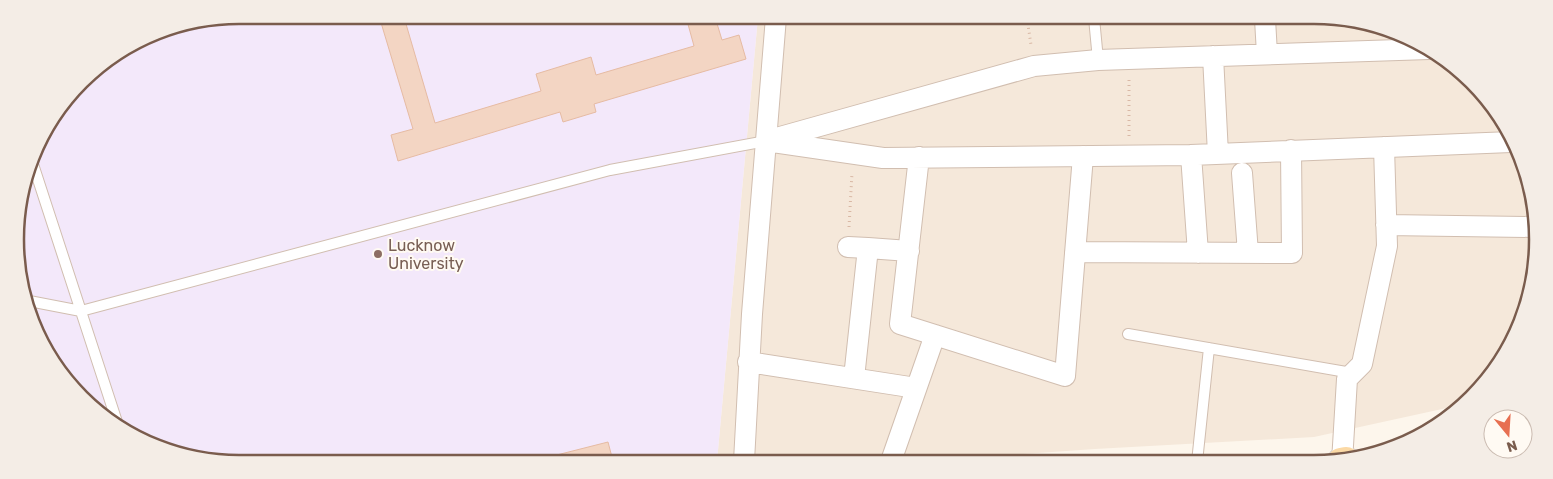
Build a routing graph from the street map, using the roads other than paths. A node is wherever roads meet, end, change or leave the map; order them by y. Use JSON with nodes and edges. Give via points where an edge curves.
{"nodes":[{"id":1,"x":775,"y":24,"type":"edge"},
{"id":2,"x":1095,"y":24,"type":"edge"},
{"id":3,"x":1266,"y":24,"type":"edge"},
{"id":4,"x":1415,"y":49,"type":"edge"},
{"id":5,"x":1267,"y":54,"type":"junction"},
{"id":6,"x":1213,"y":56,"type":"junction"},
{"id":7,"x":1098,"y":60,"type":"junction"},
{"id":8,"x":766,"y":141,"type":"junction"},
{"id":9,"x":1506,"y":142,"type":"edge"},
{"id":10,"x":1384,"y":147,"type":"junction"},
{"id":11,"x":1291,"y":150,"type":"junction"},
{"id":12,"x":1218,"y":154,"type":"junction"},
{"id":13,"x":1191,"y":155,"type":"junction"},
{"id":14,"x":1083,"y":156,"type":"junction"},
{"id":15,"x":919,"y":157,"type":"junction"},
{"id":16,"x":35,"y":170,"type":"edge"},
{"id":17,"x":1242,"y":173,"type":"dead end"},
{"id":18,"x":1386,"y":225,"type":"junction"},
{"id":19,"x":1529,"y":227,"type":"edge"},
{"id":20,"x":848,"y":247,"type":"road end"},
{"id":21,"x":868,"y":248,"type":"junction"},
{"id":22,"x":909,"y":251,"type":"junction"},
{"id":23,"x":1075,"y":252,"type":"junction"},
{"id":24,"x":1198,"y":253,"type":"junction"},
{"id":25,"x":1248,"y":253,"type":"junction"},
{"id":26,"x":33,"y":302,"type":"edge"},
{"id":27,"x":80,"y":312,"type":"junction"},
{"id":28,"x":1128,"y":334,"type":"dead end"},
{"id":29,"x":935,"y":335,"type":"junction"},
{"id":30,"x":1209,"y":348,"type":"junction"},
{"id":31,"x":748,"y":362,"type":"junction"},
{"id":32,"x":1353,"y":373,"type":"junction"},
{"id":33,"x":854,"y":378,"type":"junction"},
{"id":34,"x":916,"y":388,"type":"junction"},
{"id":35,"x":115,"y":416,"type":"edge"},
{"id":36,"x":1342,"y":453,"type":"edge"},
{"id":37,"x":744,"y":455,"type":"edge"},
{"id":38,"x":893,"y":455,"type":"edge"},
{"id":39,"x":1198,"y":455,"type":"edge"}],
"edges":[{"from":1,"to":8,"type":"street"},
{"from":2,"to":7,"type":"lane"},
{"from":3,"to":5,"type":"street"},
{"from":4,"to":5,"type":"street"},
{"from":5,"to":6,"type":"street"},
{"from":6,"to":7,"type":"street"},
{"from":6,"to":12,"type":"street"},
{"from":7,"to":8,"type":"street","via":[[1034,66]]},
{"from":8,"to":15,"type":"street","via":[[883,158]]},
{"from":8,"to":27,"type":"lane","via":[[610,170]]},
{"from":8,"to":31,"type":"street"},
{"from":9,"to":10,"type":"street"},
{"from":10,"to":11,"type":"street"},
{"from":10,"to":18,"type":"street"},
{"from":11,"to":12,"type":"street"},
{"from":11,"to":25,"type":"street","via":[[1292,253]]},
{"from":12,"to":13,"type":"street"},
{"from":13,"to":14,"type":"street"},
{"from":13,"to":24,"type":"street"},
{"from":14,"to":15,"type":"street"},
{"from":14,"to":23,"type":"street"},
{"from":15,"to":22,"type":"street"},
{"from":16,"to":27,"type":"lane"},
{"from":17,"to":25,"type":"street"},
{"from":18,"to":19,"type":"street"},
{"from":18,"to":32,"type":"street","via":[[1387,246],[1362,364]]},
{"from":20,"to":21,"type":"street"},
{"from":21,"to":22,"type":"street"},
{"from":21,"to":33,"type":"street"},
{"from":22,"to":29,"type":"street","via":[[900,324]]},
{"from":23,"to":24,"type":"street"},
{"from":23,"to":29,"type":"street","via":[[1065,376]]},
{"from":24,"to":25,"type":"street"},
{"from":26,"to":27,"type":"lane"},
{"from":27,"to":35,"type":"lane"},
{"from":28,"to":30,"type":"lane"},
{"from":29,"to":34,"type":"street"},
{"from":30,"to":32,"type":"lane"},
{"from":30,"to":39,"type":"lane"},
{"from":31,"to":33,"type":"street"},
{"from":31,"to":37,"type":"street"},
{"from":32,"to":36,"type":"street","via":[[1347,379]]},
{"from":33,"to":34,"type":"street"},
{"from":34,"to":38,"type":"street"}]}
